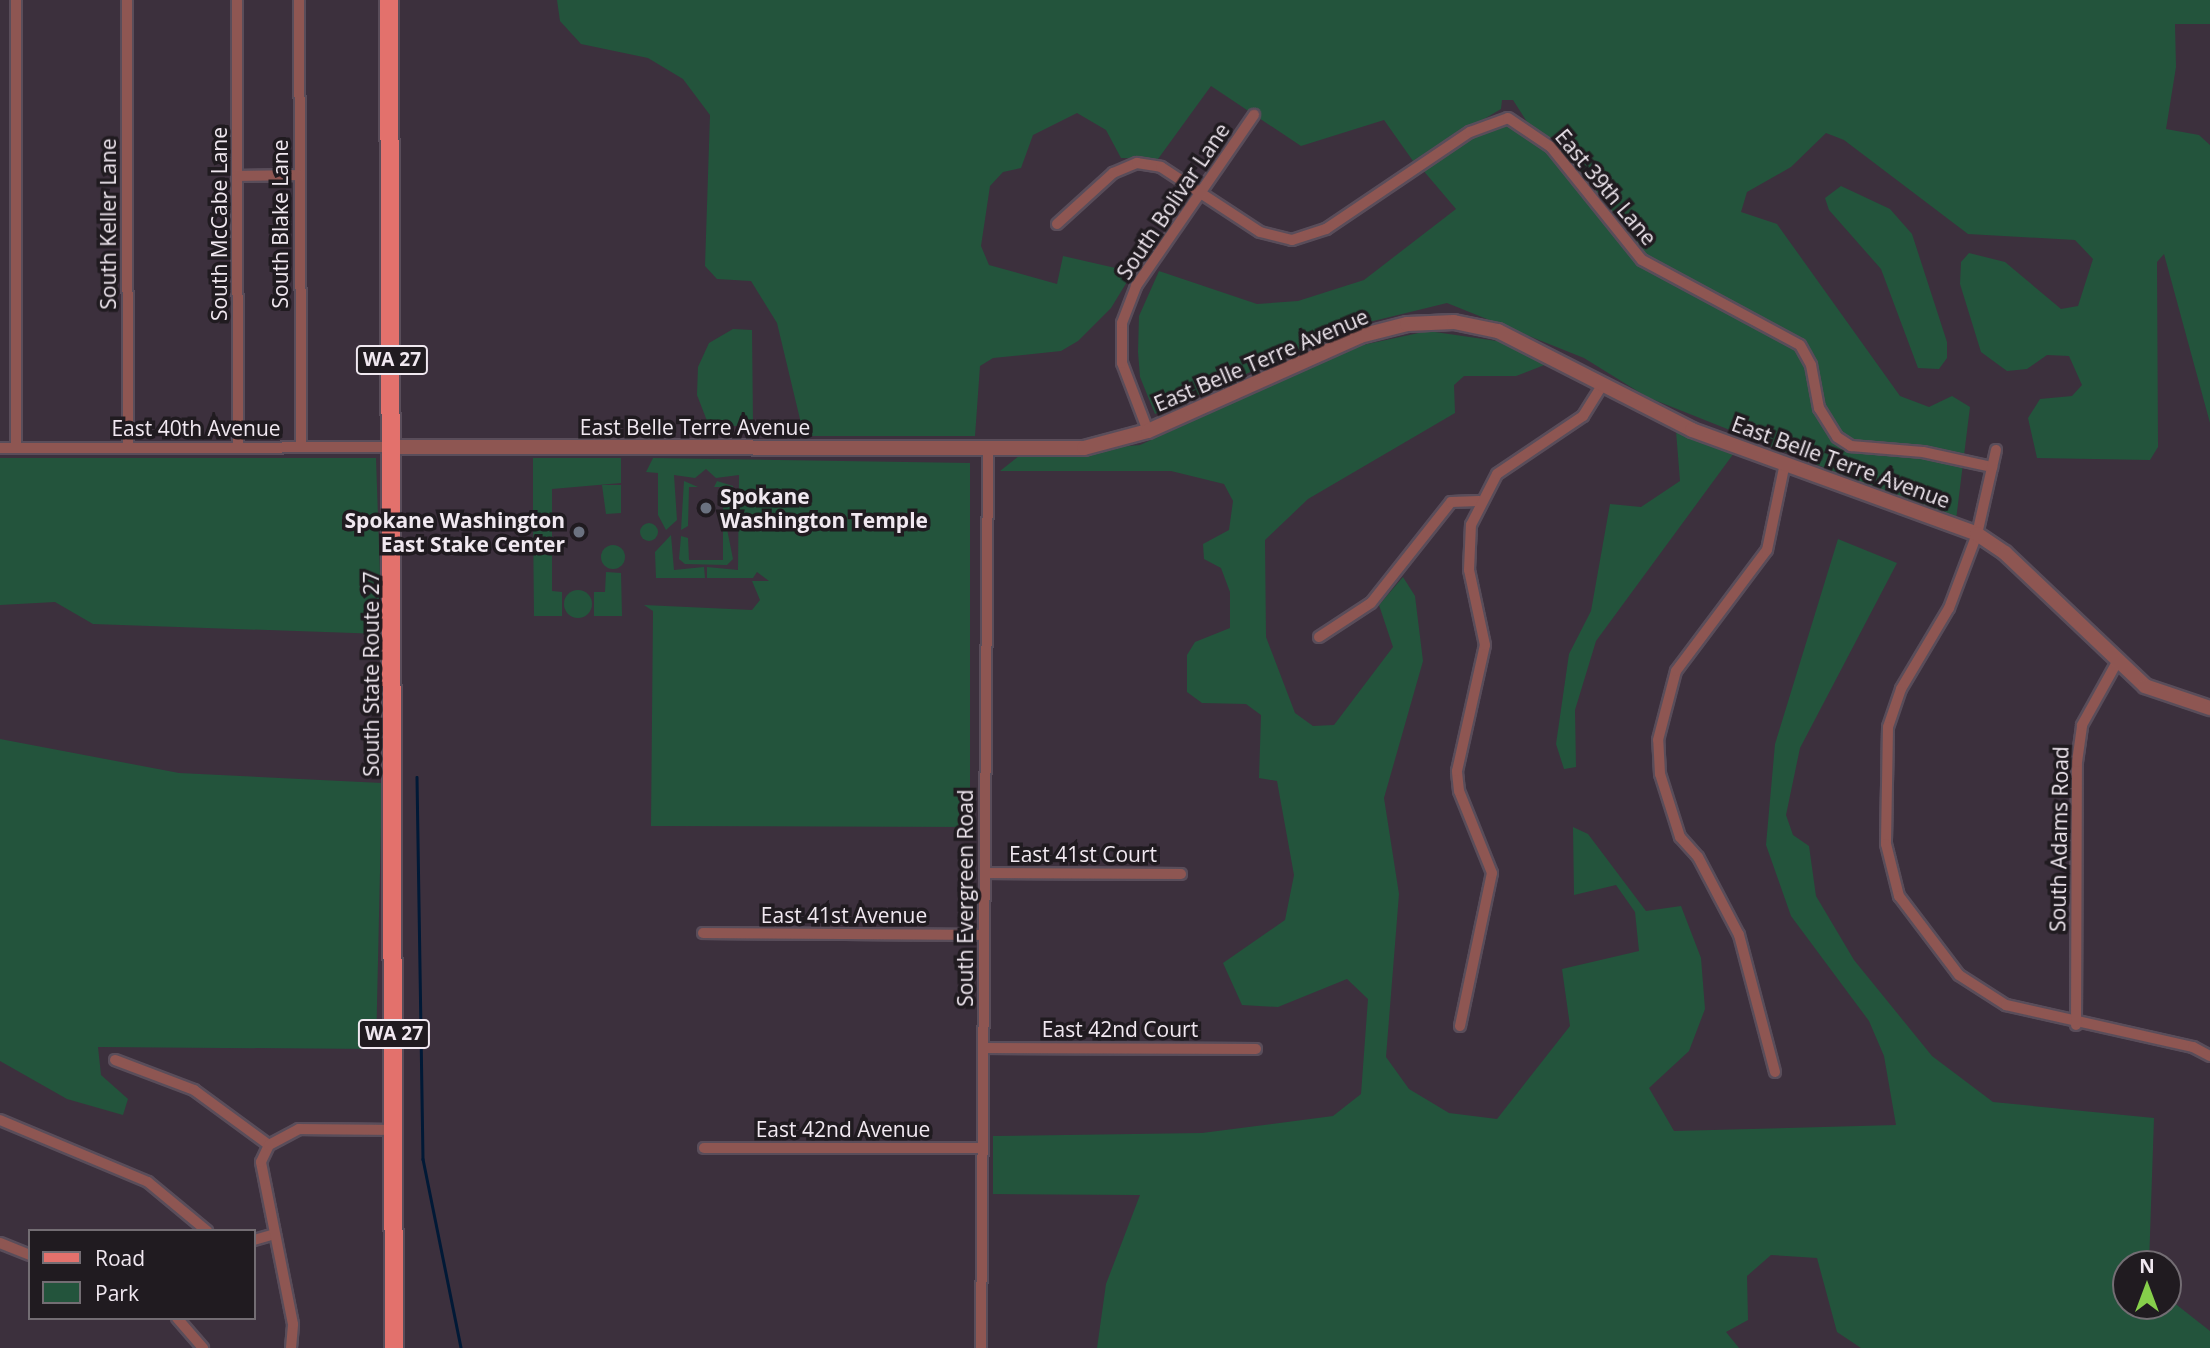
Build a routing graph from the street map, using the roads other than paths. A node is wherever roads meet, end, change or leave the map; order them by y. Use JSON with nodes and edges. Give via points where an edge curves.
{"nodes":[{"id":1,"x":16,"y":0,"type":"edge"},
{"id":2,"x":127,"y":0,"type":"edge"},
{"id":3,"x":237,"y":0,"type":"edge"},
{"id":4,"x":299,"y":0,"type":"edge"},
{"id":5,"x":389,"y":0,"type":"edge"},
{"id":6,"x":1254,"y":115,"type":"dead end"},
{"id":7,"x":238,"y":176,"type":"junction"},
{"id":8,"x":299,"y":176,"type":"junction"},
{"id":9,"x":1201,"y":194,"type":"junction"},
{"id":10,"x":1057,"y":224,"type":"dead end"},
{"id":11,"x":1601,"y":387,"type":"junction"},
{"id":12,"x":1148,"y":431,"type":"junction"},
{"id":13,"x":128,"y":447,"type":"junction"},
{"id":14,"x":301,"y":447,"type":"junction"},
{"id":15,"x":393,"y":447,"type":"junction"},
{"id":16,"x":0,"y":448,"type":"edge"},
{"id":17,"x":16,"y":448,"type":"junction"},
{"id":18,"x":238,"y":448,"type":"junction"},
{"id":19,"x":988,"y":449,"type":"junction"},
{"id":20,"x":1996,"y":450,"type":"dead end"},
{"id":21,"x":1785,"y":463,"type":"junction"},
{"id":22,"x":1992,"y":467,"type":"junction"},
{"id":23,"x":1479,"y":500,"type":"junction"},
{"id":24,"x":1976,"y":534,"type":"junction"},
{"id":25,"x":1319,"y":637,"type":"dead end"},
{"id":26,"x":2116,"y":664,"type":"junction"},
{"id":27,"x":2210,"y":708,"type":"edge"},
{"id":28,"x":985,"y":873,"type":"junction"},
{"id":29,"x":1181,"y":874,"type":"dead end"},
{"id":30,"x":703,"y":933,"type":"dead end"},
{"id":31,"x":984,"y":935,"type":"junction"},
{"id":32,"x":2076,"y":1025,"type":"junction"},
{"id":33,"x":1460,"y":1026,"type":"dead end"},
{"id":34,"x":984,"y":1048,"type":"junction"},
{"id":35,"x":1256,"y":1049,"type":"dead end"},
{"id":36,"x":2210,"y":1056,"type":"edge"},
{"id":37,"x":115,"y":1060,"type":"dead end"},
{"id":38,"x":1775,"y":1072,"type":"dead end"},
{"id":39,"x":0,"y":1121,"type":"edge"},
{"id":40,"x":394,"y":1129,"type":"junction"},
{"id":41,"x":269,"y":1145,"type":"junction"},
{"id":42,"x":982,"y":1147,"type":"junction"},
{"id":43,"x":704,"y":1149,"type":"dead end"},
{"id":44,"x":205,"y":1229,"type":"edge"},
{"id":45,"x":272,"y":1236,"type":"junction"},
{"id":46,"x":256,"y":1240,"type":"edge"},
{"id":47,"x":0,"y":1243,"type":"edge"},
{"id":48,"x":28,"y":1254,"type":"edge"},
{"id":49,"x":179,"y":1320,"type":"edge"},
{"id":50,"x":203,"y":1348,"type":"edge"},
{"id":51,"x":291,"y":1348,"type":"edge"},
{"id":52,"x":394,"y":1348,"type":"edge"},
{"id":53,"x":981,"y":1348,"type":"edge"}],
"edges":[{"from":1,"to":17,"type":"street"},
{"from":2,"to":13,"type":"street","name":"South Keller Lane"},
{"from":3,"to":7,"type":"street","name":"South McCabe Lane"},
{"from":4,"to":8,"type":"street","name":"South Blake Lane"},
{"from":5,"to":15,"type":"main road","name":"South State Route 27","number":"WA 27"},
{"from":6,"to":9,"type":"street","name":"South Bolivar Lane"},
{"from":7,"to":8,"type":"street"},
{"from":7,"to":18,"type":"street","name":"South McCabe Lane"},
{"from":8,"to":14,"type":"street","name":"South Blake Lane"},
{"from":9,"to":10,"type":"street","name":"East 39th Lane","via":[[1161,167],[1137,163],[1112,173]]},
{"from":9,"to":12,"type":"street","name":"South Bolivar Lane","via":[[1136,286],[1122,323],[1122,363]]},
{"from":9,"to":22,"type":"street","name":"East 39th Lane","via":[[1260,232],[1292,240],[1326,229],[1470,132],[1508,118],[1551,147],[1642,260],[1800,345],[1811,365],[1819,408],[1837,437],[1851,446],[1923,452]]},
{"from":11,"to":12,"type":"street","name":"East Belle Terre Avenue","via":[[1498,331],[1454,322],[1407,324],[1360,336]]},
{"from":11,"to":21,"type":"street","name":"East Belle Terre Avenue"},
{"from":11,"to":23,"type":"street","via":[[1583,416],[1497,474]]},
{"from":12,"to":19,"type":"street","name":"East Belle Terre Avenue","via":[[1084,448]]},
{"from":13,"to":17,"type":"street","name":"East 40th Avenue"},
{"from":13,"to":18,"type":"street","name":"East 40th Avenue"},
{"from":14,"to":15,"type":"street","name":"East 40th Avenue"},
{"from":14,"to":18,"type":"street","name":"East 40th Avenue"},
{"from":15,"to":19,"type":"street","name":"East Belle Terre Avenue"},
{"from":15,"to":40,"type":"main road","name":"South State Route 27","number":"WA 27"},
{"from":16,"to":17,"type":"street","name":"East 40th Avenue"},
{"from":19,"to":28,"type":"street","name":"South Evergreen Road"},
{"from":20,"to":22,"type":"street"},
{"from":21,"to":24,"type":"street","name":"East Belle Terre Avenue"},
{"from":21,"to":38,"type":"street","via":[[1767,550],[1676,671],[1664,707],[1660,774],[1680,837],[1698,857],[1739,935]]},
{"from":22,"to":24,"type":"street"},
{"from":23,"to":25,"type":"street","via":[[1451,502],[1371,603]]},
{"from":23,"to":33,"type":"street","via":[[1468,552],[1485,645],[1458,755],[1459,792],[1492,873]]},
{"from":24,"to":26,"type":"street","name":"East Belle Terre Avenue","via":[[2031,576]]},
{"from":24,"to":32,"type":"street","via":[[1949,608],[1891,717],[1889,867],[1910,919],[1978,991]]},
{"from":26,"to":27,"type":"street","name":"East Belle Terre Avenue","via":[[2171,699]]},
{"from":26,"to":32,"type":"street","name":"South Adams Road","via":[[2082,725],[2077,762]]},
{"from":28,"to":29,"type":"street","name":"East 41st Court"},
{"from":28,"to":31,"type":"street","name":"South Evergreen Road"},
{"from":30,"to":31,"type":"street","name":"East 41st Avenue"},
{"from":31,"to":34,"type":"street","name":"South Evergreen Road"},
{"from":32,"to":36,"type":"street","via":[[2184,1044]]},
{"from":34,"to":35,"type":"street","name":"East 42nd Court"},
{"from":34,"to":42,"type":"street","name":"South Evergreen Road"},
{"from":37,"to":41,"type":"street","via":[[194,1090]]},
{"from":39,"to":44,"type":"street","via":[[148,1182]]},
{"from":40,"to":41,"type":"street","via":[[299,1129]]},
{"from":40,"to":52,"type":"main road","name":"South State Route 27","number":"WA 27"},
{"from":41,"to":45,"type":"street","via":[[261,1184]]},
{"from":42,"to":43,"type":"street","name":"East 42nd Avenue"},
{"from":42,"to":53,"type":"street","name":"South Evergreen Road"},
{"from":45,"to":46,"type":"street"},
{"from":45,"to":51,"type":"street","via":[[293,1324]]},
{"from":47,"to":48,"type":"street"},
{"from":49,"to":50,"type":"street"}]}
